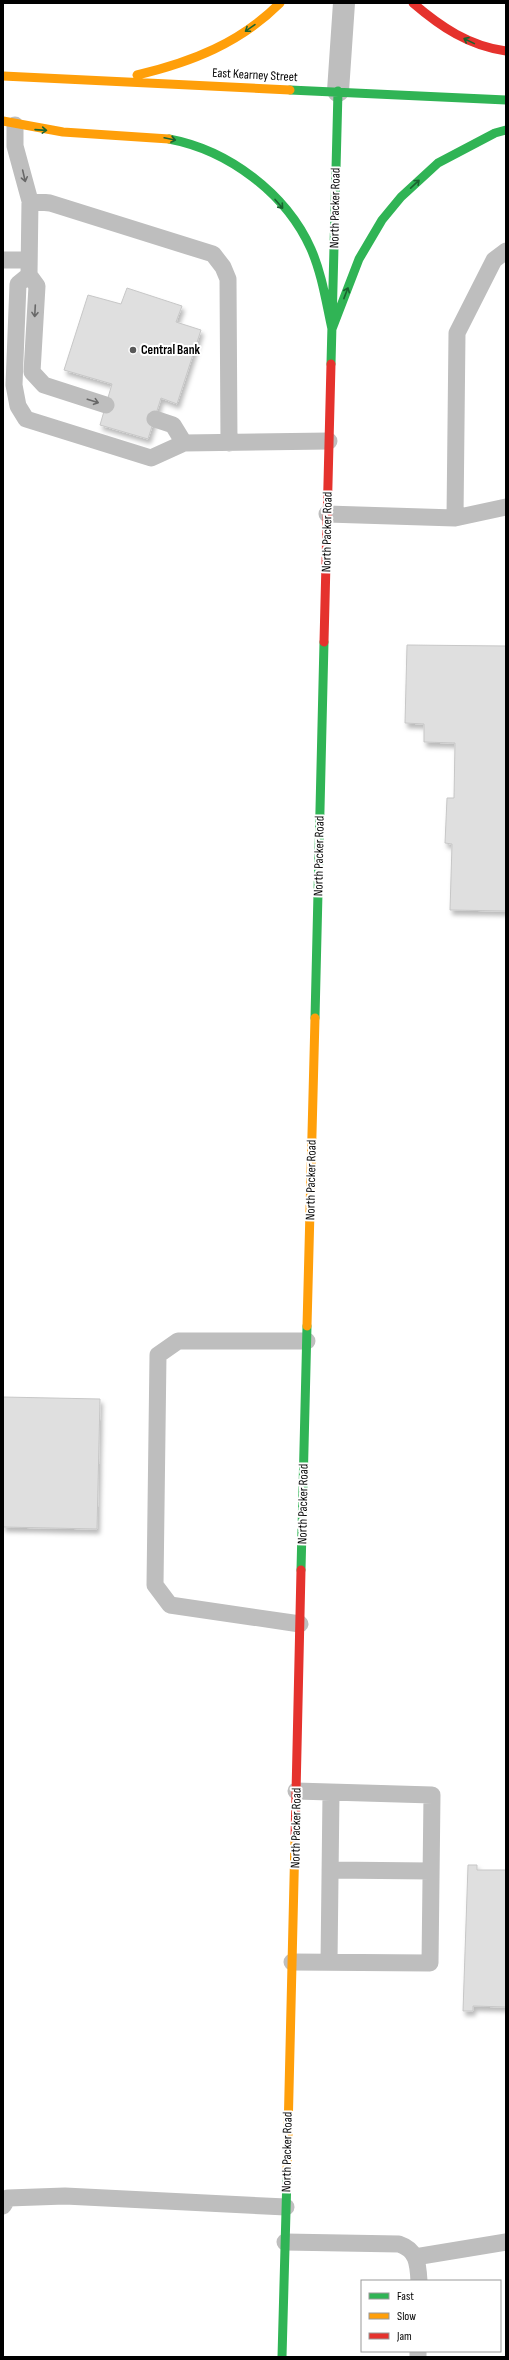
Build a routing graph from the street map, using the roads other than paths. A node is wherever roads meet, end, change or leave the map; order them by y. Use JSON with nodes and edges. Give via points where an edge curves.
{"nodes":[{"id":1,"x":280,"y":3,"type":"edge"},
{"id":2,"x":344,"y":3,"type":"edge"},
{"id":3,"x":413,"y":3,"type":"edge"},
{"id":4,"x":506,"y":51,"type":"edge"},
{"id":5,"x":3,"y":76,"type":"edge"},
{"id":6,"x":112,"y":81,"type":"junction"},
{"id":7,"x":338,"y":91,"type":"junction"},
{"id":8,"x":506,"y":100,"type":"edge"},
{"id":9,"x":9,"y":123,"type":"edge"},
{"id":10,"x":506,"y":130,"type":"edge"},
{"id":11,"x":30,"y":201,"type":"junction"},
{"id":12,"x":506,"y":251,"type":"edge"},
{"id":13,"x":3,"y":260,"type":"edge"},
{"id":14,"x":29,"y":267,"type":"junction"},
{"id":15,"x":332,"y":329,"type":"junction"},
{"id":16,"x":106,"y":405,"type":"dead end"},
{"id":17,"x":154,"y":419,"type":"dead end"},
{"id":18,"x":329,"y":441,"type":"junction"},
{"id":19,"x":229,"y":443,"type":"junction"},
{"id":20,"x":184,"y":444,"type":"junction"},
{"id":21,"x":506,"y":506,"type":"edge"},
{"id":22,"x":328,"y":514,"type":"junction"},
{"id":23,"x":455,"y":518,"type":"junction"},
{"id":24,"x":307,"y":1341,"type":"junction"},
{"id":25,"x":300,"y":1624,"type":"junction"},
{"id":26,"x":296,"y":1792,"type":"junction"},
{"id":27,"x":331,"y":1793,"type":"junction"},
{"id":28,"x":330,"y":1870,"type":"junction"},
{"id":29,"x":431,"y":1872,"type":"junction"},
{"id":30,"x":292,"y":1962,"type":"junction"},
{"id":31,"x":329,"y":1962,"type":"junction"},
{"id":32,"x":3,"y":2206,"type":"edge"},
{"id":33,"x":286,"y":2207,"type":"junction"},
{"id":34,"x":285,"y":2242,"type":"junction"},
{"id":35,"x":506,"y":2242,"type":"edge"},
{"id":36,"x":415,"y":2257,"type":"junction"},
{"id":37,"x":419,"y":2280,"type":"edge"},
{"id":38,"x":282,"y":2357,"type":"edge"}],
"edges":[{"from":1,"to":6,"type":"street","one_way":true,"via":[[267,17],[217,51],[179,66]]},
{"from":2,"to":7,"type":"street","name":"North Packer Road"},
{"from":4,"to":3,"type":"street","one_way":true,"via":[[480,46],[440,27]]},
{"from":5,"to":6,"type":"street","name":"East Kearney Street"},
{"from":6,"to":7,"type":"street","name":"East Kearney Street"},
{"from":7,"to":8,"type":"street","name":"East Kearney Street"},
{"from":7,"to":15,"type":"street","name":"North Packer Road"},
{"from":9,"to":11,"type":"lane","one_way":true},
{"from":9,"to":15,"type":"street","one_way":true,"via":[[30,129],[167,138],[198,146],[229,161],[259,181],[306,239],[318,269]]},
{"from":15,"to":10,"type":"street","one_way":true,"via":[[359,259],[382,220],[401,197],[438,163],[495,133]]},
{"from":11,"to":14,"type":"lane"},
{"from":11,"to":19,"type":"lane","via":[[50,203],[213,254],[228,279]]},
{"from":12,"to":23,"type":"lane","via":[[494,260],[457,332]]},
{"from":13,"to":14,"type":"lane"},
{"from":14,"to":16,"type":"lane","one_way":true,"via":[[36,286],[32,372],[44,385]]},
{"from":14,"to":20,"type":"lane","via":[[18,284],[14,386],[18,406],[26,419],[151,458]]},
{"from":15,"to":18,"type":"street","name":"North Packer Road"},
{"from":17,"to":20,"type":"lane","via":[[173,426]]},
{"from":18,"to":19,"type":"lane"},
{"from":18,"to":22,"type":"street","name":"North Packer Road"},
{"from":19,"to":20,"type":"lane"},
{"from":21,"to":23,"type":"lane"},
{"from":22,"to":23,"type":"lane"},
{"from":22,"to":24,"type":"street","name":"North Packer Road"},
{"from":24,"to":25,"type":"street","name":"North Packer Road"},
{"from":24,"to":25,"type":"lane","via":[[178,1341],[158,1356],[155,1585],[170,1605]]},
{"from":25,"to":26,"type":"street","name":"North Packer Road"},
{"from":26,"to":27,"type":"lane"},
{"from":26,"to":30,"type":"street","name":"North Packer Road"},
{"from":27,"to":28,"type":"lane"},
{"from":27,"to":29,"type":"lane","via":[[432,1795]]},
{"from":28,"to":29,"type":"lane"},
{"from":28,"to":31,"type":"lane"},
{"from":29,"to":31,"type":"lane","via":[[430,1963]]},
{"from":30,"to":31,"type":"lane"},
{"from":30,"to":33,"type":"street","name":"North Packer Road"},
{"from":32,"to":33,"type":"lane","via":[[8,2198],[65,2196]]},
{"from":33,"to":34,"type":"street","name":"North Packer Road"},
{"from":34,"to":36,"type":"lane","via":[[399,2244],[410,2248]]},
{"from":34,"to":38,"type":"street","name":"North Packer Road"},
{"from":35,"to":36,"type":"lane"},
{"from":36,"to":37,"type":"lane"}]}
